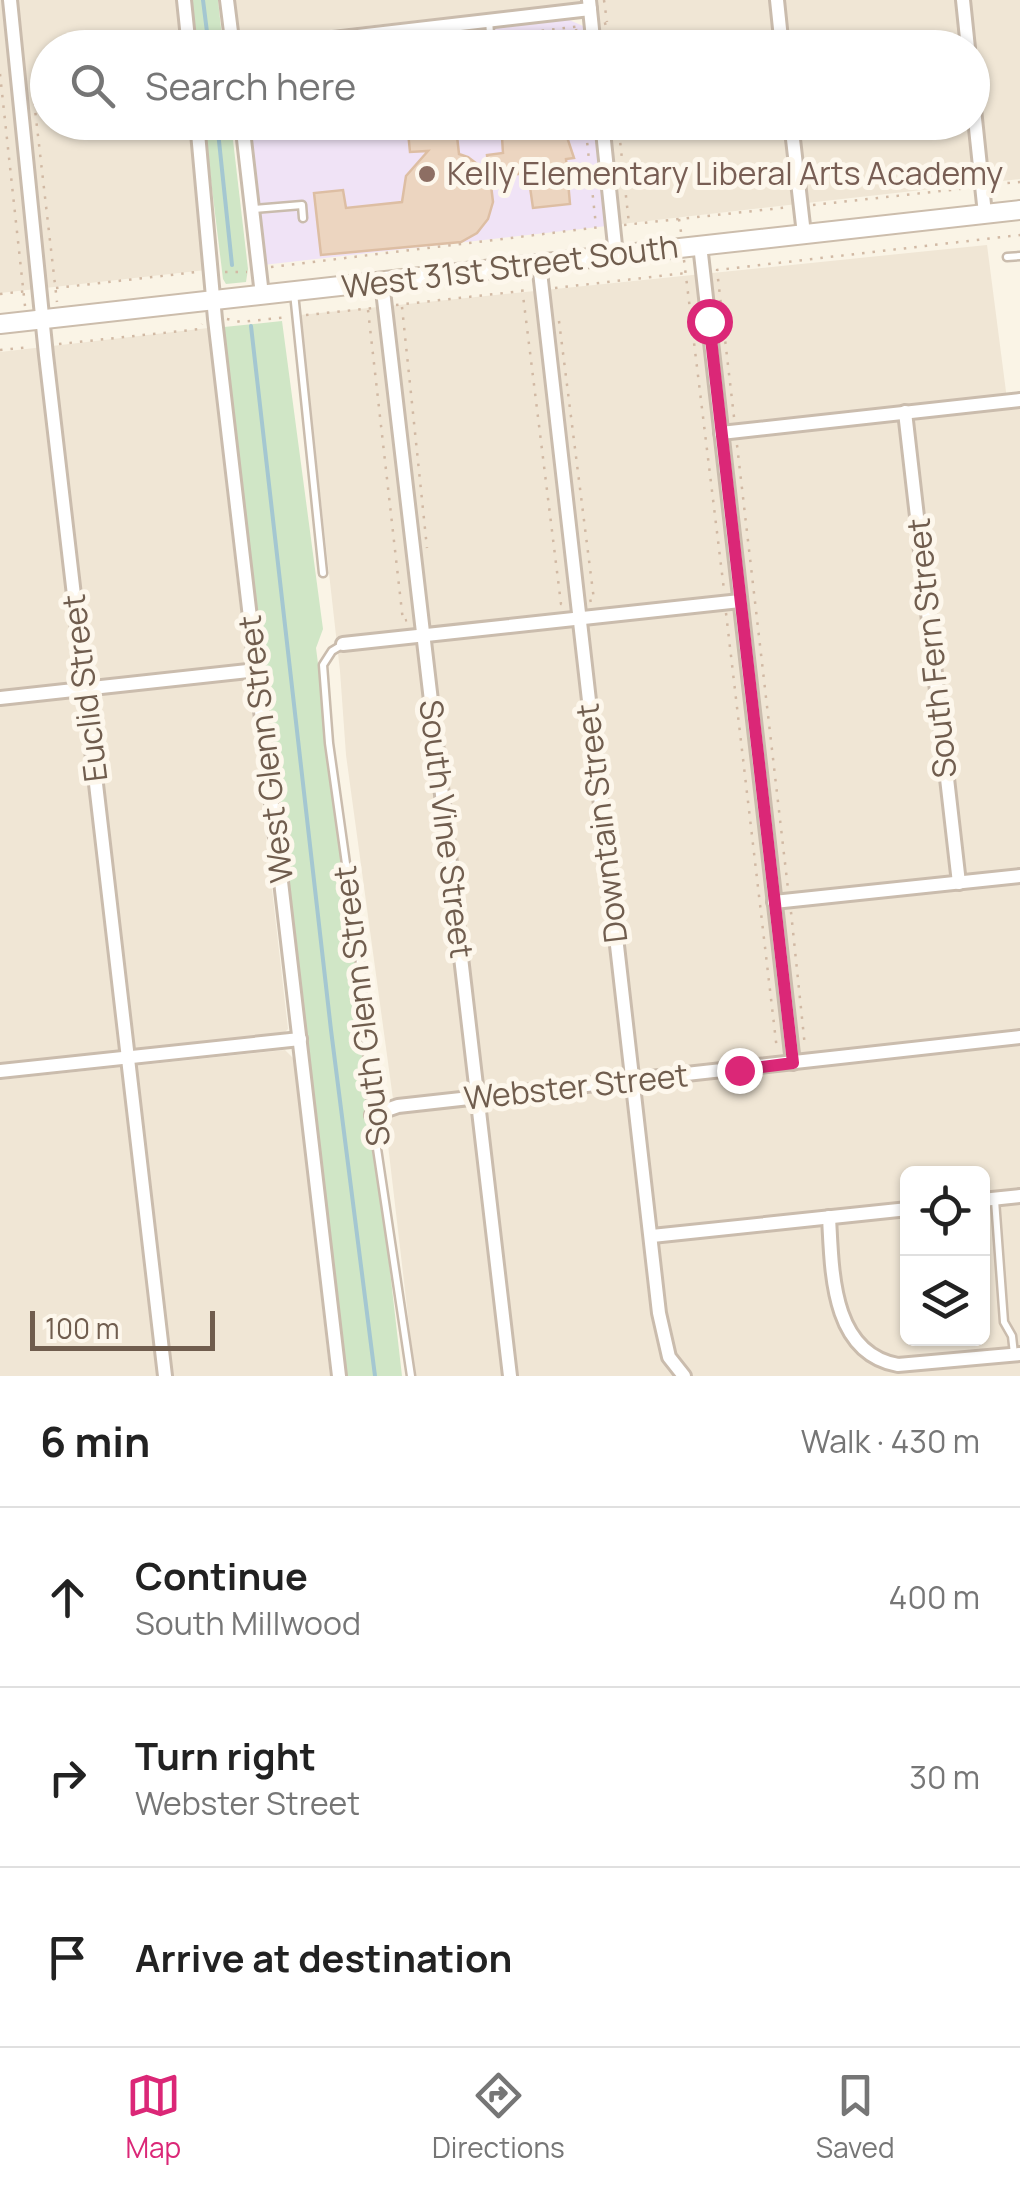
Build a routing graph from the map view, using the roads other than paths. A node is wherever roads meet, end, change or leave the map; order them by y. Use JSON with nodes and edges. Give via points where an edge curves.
{"nodes":[{"id":1,"x":10,"y":0,"type":"edge"},
{"id":2,"x":184,"y":0,"type":"edge"},
{"id":3,"x":227,"y":0,"type":"edge"},
{"id":4,"x":777,"y":0,"type":"edge"},
{"id":5,"x":963,"y":0,"type":"edge"},
{"id":6,"x":589,"y":4,"type":"edge"},
{"id":7,"x":489,"y":20,"type":"junction"},
{"id":8,"x":187,"y":30,"type":"edge"},
{"id":9,"x":231,"y":30,"type":"edge"},
{"id":10,"x":402,"y":30,"type":"edge"},
{"id":11,"x":490,"y":30,"type":"edge"},
{"id":12,"x":592,"y":30,"type":"edge"},
{"id":13,"x":780,"y":30,"type":"edge"},
{"id":14,"x":966,"y":30,"type":"edge"},
{"id":15,"x":198,"y":140,"type":"edge"},
{"id":16,"x":244,"y":140,"type":"edge"},
{"id":17,"x":604,"y":140,"type":"edge"},
{"id":18,"x":793,"y":140,"type":"edge"},
{"id":19,"x":977,"y":140,"type":"edge"},
{"id":20,"x":252,"y":210,"type":"junction"},
{"id":21,"x":1020,"y":210,"type":"edge"},
{"id":22,"x":985,"y":214,"type":"junction"},
{"id":23,"x":304,"y":218,"type":"dead end"},
{"id":24,"x":804,"y":234,"type":"junction"},
{"id":25,"x":692,"y":246,"type":"junction"},
{"id":26,"x":616,"y":254,"type":"junction"},
{"id":27,"x":1020,"y":256,"type":"edge"},
{"id":28,"x":1007,"y":257,"type":"dead end"},
{"id":29,"x":538,"y":263,"type":"junction"},
{"id":30,"x":382,"y":282,"type":"junction"},
{"id":31,"x":294,"y":292,"type":"junction"},
{"id":32,"x":268,"y":295,"type":"junction"},
{"id":33,"x":215,"y":310,"type":"junction"},
{"id":34,"x":43,"y":320,"type":"junction"},
{"id":35,"x":0,"y":324,"type":"edge"},
{"id":36,"x":1020,"y":400,"type":"edge"},
{"id":37,"x":905,"y":412,"type":"junction"},
{"id":38,"x":728,"y":432,"type":"junction"},
{"id":39,"x":323,"y":573,"type":"dead end"},
{"id":40,"x":732,"y":602,"type":"junction"},
{"id":41,"x":578,"y":618,"type":"junction"},
{"id":42,"x":422,"y":636,"type":"junction"},
{"id":43,"x":343,"y":644,"type":"joint"},
{"id":44,"x":256,"y":670,"type":"junction"},
{"id":45,"x":85,"y":689,"type":"junction"},
{"id":46,"x":0,"y":698,"type":"edge"},
{"id":47,"x":1020,"y":876,"type":"edge"},
{"id":48,"x":958,"y":883,"type":"junction"},
{"id":49,"x":774,"y":902,"type":"junction"},
{"id":50,"x":1020,"y":1038,"type":"edge"},
{"id":51,"x":300,"y":1039,"type":"junction"},
{"id":52,"x":792,"y":1056,"type":"junction"},
{"id":53,"x":129,"y":1058,"type":"junction"},
{"id":54,"x":0,"y":1072,"type":"edge"},
{"id":55,"x":634,"y":1081,"type":"junction"},
{"id":56,"x":478,"y":1098,"type":"junction"},
{"id":57,"x":372,"y":1115,"type":"junction"},
{"id":58,"x":1020,"y":1196,"type":"edge"},
{"id":59,"x":990,"y":1200,"type":"edge"},
{"id":60,"x":990,"y":1208,"type":"edge"},
{"id":61,"x":900,"y":1210,"type":"edge"},
{"id":62,"x":828,"y":1217,"type":"junction"},
{"id":63,"x":652,"y":1236,"type":"junction"},
{"id":64,"x":1017,"y":1354,"type":"edge"},
{"id":65,"x":165,"y":1376,"type":"edge"},
{"id":66,"x":339,"y":1376,"type":"edge"},
{"id":67,"x":411,"y":1376,"type":"edge"},
{"id":68,"x":510,"y":1376,"type":"edge"},
{"id":69,"x":684,"y":1376,"type":"edge"}],
"edges":[{"from":1,"to":34,"type":"street","name":"Euclid Street","via":[[48,289]]},
{"from":2,"to":8,"type":"street"},
{"from":3,"to":9,"type":"street"},
{"from":4,"to":13,"type":"street"},
{"from":5,"to":14,"type":"street"},
{"from":6,"to":7,"type":"street"},
{"from":6,"to":12,"type":"street"},
{"from":7,"to":10,"type":"street"},
{"from":7,"to":11,"type":"lane"},
{"from":15,"to":33,"type":"street","name":"West Glenn Street"},
{"from":16,"to":20,"type":"street"},
{"from":17,"to":26,"type":"street"},
{"from":18,"to":24,"type":"street"},
{"from":19,"to":22,"type":"street"},
{"from":20,"to":23,"type":"lane","via":[[302,205]]},
{"from":20,"to":32,"type":"street"},
{"from":21,"to":22,"type":"street","name":"West 31st Street South"},
{"from":22,"to":24,"type":"street","name":"West 31st Street South"},
{"from":24,"to":25,"type":"street","name":"West 31st Street South"},
{"from":25,"to":26,"type":"street","name":"West 31st Street South"},
{"from":25,"to":38,"type":"street","via":[[710,270]]},
{"from":26,"to":29,"type":"street","name":"West 31st Street South"},
{"from":27,"to":28,"type":"lane"},
{"from":29,"to":30,"type":"street","name":"West 31st Street South"},
{"from":29,"to":41,"type":"street","name":"Downtain Street"},
{"from":30,"to":31,"type":"street","name":"West 31st Street South"},
{"from":30,"to":42,"type":"street","name":"South Vine Street"},
{"from":31,"to":32,"type":"street","name":"West 31st Street South"},
{"from":31,"to":39,"type":"lane"},
{"from":32,"to":33,"type":"street","name":"West 31st Street South"},
{"from":33,"to":34,"type":"street","name":"West 31st Street South"},
{"from":33,"to":44,"type":"street","name":"West Glenn Street"},
{"from":34,"to":35,"type":"street","name":"West 31st Street South"},
{"from":34,"to":45,"type":"street","name":"Euclid Street"},
{"from":36,"to":37,"type":"street"},
{"from":37,"to":38,"type":"street"},
{"from":37,"to":48,"type":"street","name":"South Fern Street"},
{"from":38,"to":40,"type":"street"},
{"from":40,"to":41,"type":"street"},
{"from":40,"to":49,"type":"street"},
{"from":41,"to":42,"type":"street"},
{"from":41,"to":55,"type":"street","name":"Downtain Street"},
{"from":42,"to":43,"type":"street"},
{"from":42,"to":56,"type":"street","name":"South Vine Street"},
{"from":43,"to":57,"type":"lane","name":"South Glenn Street","via":[[322,665]]},
{"from":44,"to":45,"type":"street"},
{"from":44,"to":51,"type":"street","name":"West Glenn Street"},
{"from":45,"to":46,"type":"street"},
{"from":45,"to":53,"type":"street","name":"Euclid Street"},
{"from":47,"to":48,"type":"street"},
{"from":48,"to":49,"type":"street"},
{"from":49,"to":52,"type":"street"},
{"from":50,"to":52,"type":"street","name":"Webster Street"},
{"from":51,"to":53,"type":"street"},
{"from":51,"to":66,"type":"street","name":"West Glenn Street"},
{"from":52,"to":55,"type":"street","name":"Webster Street"},
{"from":53,"to":54,"type":"street"},
{"from":53,"to":65,"type":"street","name":"Euclid Street"},
{"from":55,"to":56,"type":"street","name":"Webster Street"},
{"from":55,"to":63,"type":"street","name":"Downtain Street"},
{"from":56,"to":57,"type":"street","name":"Webster Street"},
{"from":56,"to":68,"type":"street","name":"South Vine Street"},
{"from":57,"to":67,"type":"lane","name":"South Glenn Street"},
{"from":58,"to":59,"type":"street"},
{"from":60,"to":64,"type":"lane","via":[[1004,1322]]},
{"from":61,"to":62,"type":"street"},
{"from":62,"to":63,"type":"street"},
{"from":62,"to":64,"type":"street","via":[[837,1298],[847,1330],[862,1348],[898,1365]]},
{"from":63,"to":69,"type":"street","name":"Downtain Street","via":[[662,1336]]}]}
